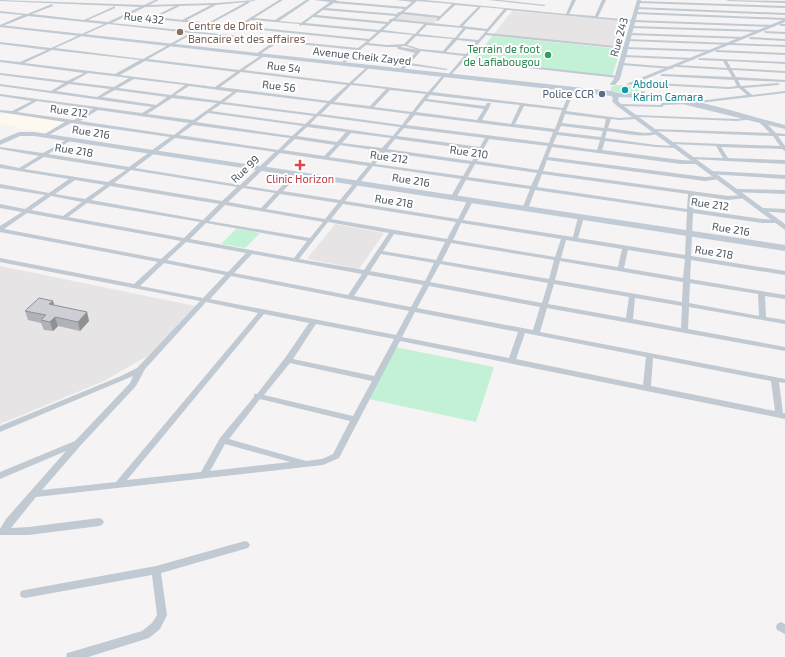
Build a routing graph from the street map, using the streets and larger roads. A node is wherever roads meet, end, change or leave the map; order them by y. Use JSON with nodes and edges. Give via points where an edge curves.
{"nodes":[{"id":1,"x":0,"y":0,"type":"edge"},
{"id":2,"x":64,"y":0,"type":"edge"},
{"id":3,"x":157,"y":0,"type":"edge"},
{"id":4,"x":249,"y":0,"type":"edge"},
{"id":5,"x":254,"y":0,"type":"edge"},
{"id":6,"x":281,"y":0,"type":"edge"},
{"id":7,"x":308,"y":0,"type":"edge"},
{"id":8,"x":316,"y":0,"type":"edge"},
{"id":9,"x":398,"y":0,"type":"edge"},
{"id":10,"x":450,"y":0,"type":"edge"},
{"id":11,"x":480,"y":0,"type":"edge"},
{"id":12,"x":490,"y":0,"type":"edge"},
{"id":13,"x":547,"y":0,"type":"edge"},
{"id":14,"x":574,"y":0,"type":"edge"},
{"id":15,"x":604,"y":0,"type":"edge"},
{"id":16,"x":728,"y":0,"type":"edge"},
{"id":17,"x":738,"y":0,"type":"edge"},
{"id":18,"x":334,"y":1,"type":"edge"},
{"id":19,"x":417,"y":1,"type":"edge"},
{"id":20,"x":762,"y":1,"type":"junction"},
{"id":21,"x":663,"y":2,"type":"edge"},
{"id":22,"x":785,"y":2,"type":"edge"},
{"id":23,"x":55,"y":3,"type":"junction"},
{"id":24,"x":216,"y":4,"type":"junction"},
{"id":25,"x":446,"y":4,"type":"junction"},
{"id":26,"x":454,"y":4,"type":"junction"},
{"id":27,"x":180,"y":5,"type":"junction"},
{"id":28,"x":544,"y":5,"type":"junction"},
{"id":29,"x":720,"y":5,"type":"junction"},
{"id":30,"x":116,"y":6,"type":"junction"},
{"id":31,"x":145,"y":6,"type":"junction"},
{"id":32,"x":474,"y":6,"type":"junction"},
{"id":33,"x":638,"y":6,"type":"edge"},
{"id":34,"x":480,"y":7,"type":"junction"},
{"id":35,"x":768,"y":7,"type":"junction"},
{"id":36,"x":785,"y":7,"type":"edge"},
{"id":37,"x":406,"y":8,"type":"junction"},
{"id":38,"x":323,"y":9,"type":"junction"},
{"id":39,"x":506,"y":9,"type":"junction"},
{"id":40,"x":667,"y":9,"type":"junction"},
{"id":41,"x":725,"y":11,"type":"junction"},
{"id":42,"x":0,"y":12,"type":"edge"},
{"id":43,"x":539,"y":12,"type":"junction"},
{"id":44,"x":398,"y":14,"type":"junction"},
{"id":45,"x":785,"y":14,"type":"edge"},
{"id":46,"x":27,"y":15,"type":"junction"},
{"id":47,"x":567,"y":15,"type":"junction"},
{"id":48,"x":670,"y":15,"type":"junction"},
{"id":49,"x":124,"y":16,"type":"junction"},
{"id":50,"x":312,"y":16,"type":"junction"},
{"id":51,"x":704,"y":16,"type":"junction"},
{"id":52,"x":441,"y":17,"type":"junction"},
{"id":53,"x":596,"y":17,"type":"junction"},
{"id":54,"x":730,"y":17,"type":"junction"},
{"id":55,"x":153,"y":18,"type":"junction"},
{"id":56,"x":251,"y":19,"type":"junction"},
{"id":57,"x":634,"y":20,"type":"junction"},
{"id":58,"x":84,"y":21,"type":"junction"},
{"id":59,"x":183,"y":21,"type":"junction"},
{"id":60,"x":276,"y":21,"type":"junction"},
{"id":61,"x":389,"y":22,"type":"junction"},
{"id":62,"x":674,"y":22,"type":"junction"},
{"id":63,"x":108,"y":23,"type":"junction"},
{"id":64,"x":709,"y":23,"type":"junction"},
{"id":65,"x":784,"y":23,"type":"edge"},
{"id":66,"x":208,"y":24,"type":"junction"},
{"id":67,"x":302,"y":24,"type":"junction"},
{"id":68,"x":426,"y":24,"type":"junction"},
{"id":69,"x":433,"y":24,"type":"junction"},
{"id":70,"x":0,"y":26,"type":"edge"},
{"id":71,"x":772,"y":26,"type":"junction"},
{"id":72,"x":237,"y":27,"type":"junction"},
{"id":73,"x":460,"y":27,"type":"junction"},
{"id":74,"x":632,"y":27,"type":"junction"},
{"id":75,"x":465,"y":28,"type":"junction"},
{"id":76,"x":677,"y":28,"type":"junction"},
{"id":77,"x":489,"y":30,"type":"junction"},
{"id":78,"x":379,"y":31,"type":"junction"},
{"id":79,"x":194,"y":32,"type":"junction"},
{"id":80,"x":290,"y":32,"type":"junction"},
{"id":81,"x":759,"y":32,"type":"junction"},
{"id":82,"x":765,"y":32,"type":"junction"},
{"id":83,"x":785,"y":32,"type":"edge"},
{"id":84,"x":415,"y":34,"type":"junction"},
{"id":85,"x":485,"y":34,"type":"junction"},
{"id":86,"x":630,"y":34,"type":"junction"},
{"id":87,"x":82,"y":35,"type":"junction"},
{"id":88,"x":681,"y":36,"type":"junction"},
{"id":89,"x":456,"y":38,"type":"junction"},
{"id":90,"x":743,"y":38,"type":"junction"},
{"id":91,"x":750,"y":38,"type":"junction"},
{"id":92,"x":369,"y":40,"type":"junction"},
{"id":93,"x":628,"y":40,"type":"junction"},
{"id":94,"x":784,"y":40,"type":"edge"},
{"id":95,"x":278,"y":41,"type":"junction"},
{"id":96,"x":479,"y":41,"type":"junction"},
{"id":97,"x":0,"y":42,"type":"edge"},
{"id":98,"x":685,"y":43,"type":"junction"},
{"id":99,"x":364,"y":44,"type":"junction"},
{"id":100,"x":171,"y":45,"type":"junction"},
{"id":101,"x":405,"y":45,"type":"junction"},
{"id":102,"x":731,"y":45,"type":"junction"},
{"id":103,"x":399,"y":46,"type":"junction"},
{"id":104,"x":785,"y":46,"type":"edge"},
{"id":105,"x":626,"y":48,"type":"junction"},
{"id":106,"x":52,"y":49,"type":"junction"},
{"id":107,"x":358,"y":49,"type":"junction"},
{"id":108,"x":419,"y":51,"type":"junction"},
{"id":109,"x":714,"y":51,"type":"junction"},
{"id":110,"x":444,"y":52,"type":"junction"},
{"id":111,"x":785,"y":54,"type":"edge"},
{"id":112,"x":260,"y":55,"type":"junction"},
{"id":113,"x":467,"y":55,"type":"junction"},
{"id":114,"x":624,"y":56,"type":"junction"},
{"id":115,"x":693,"y":59,"type":"junction"},
{"id":116,"x":700,"y":59,"type":"junction"},
{"id":117,"x":144,"y":60,"type":"junction"},
{"id":118,"x":462,"y":60,"type":"junction"},
{"id":119,"x":0,"y":61,"type":"edge"},
{"id":120,"x":724,"y":61,"type":"junction"},
{"id":121,"x":785,"y":63,"type":"edge"},
{"id":122,"x":342,"y":64,"type":"junction"},
{"id":123,"x":406,"y":64,"type":"junction"},
{"id":124,"x":622,"y":64,"type":"junction"},
{"id":125,"x":19,"y":65,"type":"junction"},
{"id":126,"x":368,"y":67,"type":"junction"},
{"id":127,"x":677,"y":67,"type":"junction"},
{"id":128,"x":730,"y":69,"type":"junction"},
{"id":129,"x":401,"y":70,"type":"junction"},
{"id":130,"x":8,"y":71,"type":"dead end"},
{"id":131,"x":241,"y":71,"type":"junction"},
{"id":132,"x":88,"y":72,"type":"junction"},
{"id":133,"x":785,"y":72,"type":"edge"},
{"id":134,"x":446,"y":73,"type":"junction"},
{"id":135,"x":0,"y":74,"type":"edge"},
{"id":136,"x":662,"y":74,"type":"junction"},
{"id":137,"x":115,"y":76,"type":"junction"},
{"id":138,"x":133,"y":78,"type":"junction"},
{"id":139,"x":618,"y":78,"type":"junction"},
{"id":140,"x":735,"y":78,"type":"junction"},
{"id":141,"x":785,"y":82,"type":"edge"},
{"id":142,"x":68,"y":83,"type":"junction"},
{"id":143,"x":350,"y":84,"type":"junction"},
{"id":144,"x":613,"y":84,"type":"junction"},
{"id":145,"x":628,"y":84,"type":"junction"},
{"id":146,"x":0,"y":85,"type":"edge"},
{"id":147,"x":188,"y":85,"type":"junction"},
{"id":148,"x":740,"y":87,"type":"junction"},
{"id":149,"x":216,"y":88,"type":"junction"},
{"id":150,"x":389,"y":88,"type":"junction"},
{"id":151,"x":641,"y":88,"type":"junction"},
{"id":152,"x":115,"y":89,"type":"junction"},
{"id":153,"x":606,"y":89,"type":"junction"},
{"id":154,"x":576,"y":90,"type":"junction"},
{"id":155,"x":236,"y":91,"type":"junction"},
{"id":156,"x":51,"y":92,"type":"junction"},
{"id":157,"x":785,"y":92,"type":"edge"},
{"id":158,"x":429,"y":93,"type":"junction"},
{"id":159,"x":1,"y":96,"type":"edge"},
{"id":160,"x":171,"y":96,"type":"junction"},
{"id":161,"x":751,"y":96,"type":"junction"},
{"id":162,"x":98,"y":98,"type":"junction"},
{"id":163,"x":617,"y":98,"type":"junction"},
{"id":164,"x":36,"y":100,"type":"junction"},
{"id":165,"x":424,"y":100,"type":"junction"},
{"id":166,"x":492,"y":100,"type":"junction"},
{"id":167,"x":220,"y":102,"type":"junction"},
{"id":168,"x":687,"y":102,"type":"junction"},
{"id":169,"x":330,"y":103,"type":"junction"},
{"id":170,"x":523,"y":104,"type":"junction"},
{"id":171,"x":156,"y":106,"type":"junction"},
{"id":172,"x":98,"y":108,"type":"junction"},
{"id":173,"x":370,"y":108,"type":"junction"},
{"id":174,"x":487,"y":108,"type":"junction"},
{"id":175,"x":0,"y":111,"type":"edge"},
{"id":176,"x":565,"y":111,"type":"junction"},
{"id":177,"x":207,"y":112,"type":"junction"},
{"id":178,"x":12,"y":113,"type":"junction"},
{"id":179,"x":413,"y":113,"type":"junction"},
{"id":180,"x":143,"y":114,"type":"junction"},
{"id":181,"x":317,"y":115,"type":"junction"},
{"id":182,"x":609,"y":117,"type":"junction"},
{"id":183,"x":636,"y":117,"type":"junction"},
{"id":184,"x":750,"y":118,"type":"junction"},
{"id":185,"x":694,"y":119,"type":"junction"},
{"id":186,"x":73,"y":121,"type":"junction"},
{"id":187,"x":479,"y":121,"type":"junction"},
{"id":188,"x":761,"y":121,"type":"junction"},
{"id":189,"x":192,"y":122,"type":"junction"},
{"id":190,"x":559,"y":124,"type":"junction"},
{"id":191,"x":306,"y":125,"type":"junction"},
{"id":192,"x":403,"y":126,"type":"junction"},
{"id":193,"x":512,"y":126,"type":"junction"},
{"id":194,"x":785,"y":127,"type":"edge"},
{"id":195,"x":606,"y":129,"type":"junction"},
{"id":196,"x":350,"y":131,"type":"junction"},
{"id":197,"x":655,"y":131,"type":"junction"},
{"id":198,"x":556,"y":132,"type":"junction"},
{"id":199,"x":699,"y":132,"type":"junction"},
{"id":200,"x":774,"y":134,"type":"junction"},
{"id":201,"x":785,"y":135,"type":"edge"},
{"id":202,"x":45,"y":136,"type":"junction"},
{"id":203,"x":174,"y":136,"type":"junction"},
{"id":204,"x":394,"y":137,"type":"junction"},
{"id":205,"x":488,"y":137,"type":"junction"},
{"id":206,"x":293,"y":138,"type":"junction"},
{"id":207,"x":603,"y":139,"type":"junction"},
{"id":208,"x":68,"y":140,"type":"junction"},
{"id":209,"x":0,"y":143,"type":"edge"},
{"id":210,"x":339,"y":144,"type":"junction"},
{"id":211,"x":551,"y":145,"type":"junction"},
{"id":212,"x":673,"y":145,"type":"junction"},
{"id":213,"x":718,"y":145,"type":"junction"},
{"id":214,"x":0,"y":148,"type":"edge"},
{"id":215,"x":481,"y":149,"type":"junction"},
{"id":216,"x":785,"y":149,"type":"edge"},
{"id":217,"x":383,"y":150,"type":"junction"},
{"id":218,"x":279,"y":151,"type":"junction"},
{"id":219,"x":152,"y":152,"type":"junction"},
{"id":220,"x":599,"y":152,"type":"junction"},
{"id":221,"x":43,"y":155,"type":"junction"},
{"id":222,"x":325,"y":158,"type":"junction"},
{"id":223,"x":546,"y":158,"type":"junction"},
{"id":224,"x":694,"y":160,"type":"junction"},
{"id":225,"x":727,"y":160,"type":"junction"},
{"id":226,"x":785,"y":162,"type":"edge"},
{"id":227,"x":473,"y":163,"type":"junction"},
{"id":228,"x":372,"y":165,"type":"junction"},
{"id":229,"x":0,"y":166,"type":"edge"},
{"id":230,"x":20,"y":169,"type":"junction"},
{"id":231,"x":129,"y":169,"type":"junction"},
{"id":232,"x":260,"y":169,"type":"junction"},
{"id":233,"x":540,"y":172,"type":"junction"},
{"id":234,"x":711,"y":173,"type":"junction"},
{"id":235,"x":296,"y":174,"type":"junction"},
{"id":236,"x":785,"y":176,"type":"edge"},
{"id":237,"x":74,"y":178,"type":"junction"},
{"id":238,"x":464,"y":178,"type":"junction"},
{"id":239,"x":718,"y":178,"type":"junction"},
{"id":240,"x":357,"y":183,"type":"junction"},
{"id":241,"x":108,"y":184,"type":"junction"},
{"id":242,"x":0,"y":186,"type":"edge"},
{"id":243,"x":241,"y":187,"type":"junction"},
{"id":244,"x":534,"y":188,"type":"junction"},
{"id":245,"x":736,"y":191,"type":"junction"},
{"id":246,"x":785,"y":192,"type":"edge"},
{"id":247,"x":278,"y":193,"type":"junction"},
{"id":248,"x":691,"y":193,"type":"junction"},
{"id":249,"x":50,"y":194,"type":"junction"},
{"id":250,"x":744,"y":197,"type":"junction"},
{"id":251,"x":453,"y":198,"type":"junction"},
{"id":252,"x":86,"y":201,"type":"junction"},
{"id":253,"x":470,"y":201,"type":"junction"},
{"id":254,"x":224,"y":203,"type":"junction"},
{"id":255,"x":341,"y":203,"type":"junction"},
{"id":256,"x":0,"y":206,"type":"edge"},
{"id":257,"x":525,"y":209,"type":"junction"},
{"id":258,"x":262,"y":210,"type":"junction"},
{"id":259,"x":761,"y":210,"type":"junction"},
{"id":260,"x":26,"y":211,"type":"junction"},
{"id":261,"x":690,"y":211,"type":"junction"},
{"id":262,"x":785,"y":211,"type":"edge"},
{"id":263,"x":581,"y":217,"type":"junction"},
{"id":264,"x":63,"y":218,"type":"junction"},
{"id":265,"x":327,"y":220,"type":"junction"},
{"id":266,"x":204,"y":221,"type":"junction"},
{"id":267,"x":776,"y":221,"type":"junction"},
{"id":268,"x":459,"y":222,"type":"junction"},
{"id":269,"x":785,"y":228,"type":"edge"},
{"id":270,"x":0,"y":229,"type":"edge"},
{"id":271,"x":393,"y":231,"type":"junction"},
{"id":272,"x":689,"y":234,"type":"junction"},
{"id":273,"x":564,"y":238,"type":"junction"},
{"id":274,"x":185,"y":240,"type":"junction"},
{"id":275,"x":311,"y":240,"type":"junction"},
{"id":276,"x":575,"y":240,"type":"junction"},
{"id":277,"x":449,"y":241,"type":"junction"},
{"id":278,"x":624,"y":248,"type":"junction"},
{"id":279,"x":785,"y":248,"type":"edge"},
{"id":280,"x":250,"y":252,"type":"junction"},
{"id":281,"x":379,"y":252,"type":"junction"},
{"id":282,"x":688,"y":258,"type":"junction"},
{"id":283,"x":558,"y":259,"type":"junction"},
{"id":284,"x":0,"y":260,"type":"edge"},
{"id":285,"x":295,"y":260,"type":"junction"},
{"id":286,"x":162,"y":261,"type":"junction"},
{"id":287,"x":438,"y":262,"type":"junction"},
{"id":288,"x":621,"y":269,"type":"junction"},
{"id":289,"x":230,"y":273,"type":"junction"},
{"id":290,"x":365,"y":273,"type":"junction"},
{"id":291,"x":785,"y":274,"type":"edge"},
{"id":292,"x":686,"y":280,"type":"junction"},
{"id":293,"x":551,"y":282,"type":"junction"},
{"id":294,"x":426,"y":284,"type":"junction"},
{"id":295,"x":135,"y":286,"type":"junction"},
{"id":296,"x":761,"y":293,"type":"junction"},
{"id":297,"x":632,"y":296,"type":"junction"},
{"id":298,"x":350,"y":297,"type":"junction"},
{"id":299,"x":785,"y":297,"type":"edge"},
{"id":300,"x":206,"y":300,"type":"junction"},
{"id":301,"x":544,"y":305,"type":"junction"},
{"id":302,"x":685,"y":305,"type":"junction"},
{"id":303,"x":413,"y":309,"type":"junction"},
{"id":304,"x":263,"y":311,"type":"junction"},
{"id":305,"x":763,"y":318,"type":"junction"},
{"id":306,"x":314,"y":321,"type":"junction"},
{"id":307,"x":629,"y":321,"type":"junction"},
{"id":308,"x":785,"y":322,"type":"edge"},
{"id":309,"x":522,"y":330,"type":"junction"},
{"id":310,"x":684,"y":331,"type":"junction"},
{"id":311,"x":536,"y":333,"type":"junction"},
{"id":312,"x":398,"y":338,"type":"junction"},
{"id":313,"x":785,"y":349,"type":"edge"},
{"id":314,"x":650,"y":355,"type":"junction"},
{"id":315,"x":288,"y":360,"type":"junction"},
{"id":316,"x":512,"y":361,"type":"junction"},
{"id":317,"x":141,"y":368,"type":"junction"},
{"id":318,"x":376,"y":379,"type":"junction"},
{"id":319,"x":775,"y":379,"type":"junction"},
{"id":320,"x":785,"y":381,"type":"edge"},
{"id":321,"x":647,"y":388,"type":"junction"},
{"id":322,"x":257,"y":396,"type":"junction"},
{"id":323,"x":782,"y":416,"type":"edge"},
{"id":324,"x":355,"y":419,"type":"junction"},
{"id":325,"x":0,"y":429,"type":"edge"},
{"id":326,"x":223,"y":440,"type":"junction"},
{"id":327,"x":78,"y":443,"type":"junction"},
{"id":328,"x":307,"y":464,"type":"junction"},
{"id":329,"x":0,"y":476,"type":"edge"},
{"id":330,"x":203,"y":476,"type":"junction"},
{"id":331,"x":120,"y":484,"type":"junction"},
{"id":332,"x":35,"y":494,"type":"junction"},
{"id":333,"x":99,"y":522,"type":"dead end"},
{"id":334,"x":2,"y":532,"type":"edge"},
{"id":335,"x":245,"y":545,"type":"dead end"},
{"id":336,"x":156,"y":570,"type":"junction"},
{"id":337,"x":25,"y":594,"type":"dead end"},
{"id":338,"x":70,"y":657,"type":"edge"}],
"edges":[{"from":1,"to":23,"type":"street"},
{"from":2,"to":23,"type":"street"},
{"from":3,"to":31,"type":"street"},
{"from":4,"to":5,"type":"street"},
{"from":4,"to":24,"type":"street"},
{"from":4,"to":66,"type":"street"},
{"from":6,"to":56,"type":"street"},
{"from":7,"to":60,"type":"street"},
{"from":8,"to":18,"type":"street"},
{"from":9,"to":19,"type":"street"},
{"from":10,"to":25,"type":"street"},
{"from":11,"to":32,"type":"street"},
{"from":12,"to":28,"type":"street"},
{"from":13,"to":28,"type":"street"},
{"from":14,"to":47,"type":"street"},
{"from":15,"to":53,"type":"street"},
{"from":16,"to":17,"type":"street"},
{"from":17,"to":20,"type":"street"},
{"from":18,"to":37,"type":"street"},
{"from":18,"to":38,"type":"street"},
{"from":19,"to":25,"type":"street"},
{"from":19,"to":37,"type":"street"},
{"from":20,"to":22,"type":"street"},
{"from":20,"to":35,"type":"street"},
{"from":21,"to":29,"type":"street"},
{"from":21,"to":33,"type":"street"},
{"from":21,"to":40,"type":"street"},
{"from":23,"to":30,"type":"street"},
{"from":23,"to":46,"type":"street"},
{"from":24,"to":27,"type":"street"},
{"from":24,"to":59,"type":"street"},
{"from":25,"to":26,"type":"street"},
{"from":26,"to":32,"type":"street"},
{"from":26,"to":52,"type":"street"},
{"from":27,"to":31,"type":"street"},
{"from":27,"to":55,"type":"street"},
{"from":28,"to":43,"type":"street"},
{"from":29,"to":35,"type":"street"},
{"from":29,"to":41,"type":"street"},
{"from":30,"to":31,"type":"street"},
{"from":30,"to":58,"type":"street"},
{"from":31,"to":49,"type":"street"},
{"from":32,"to":34,"type":"street"},
{"from":33,"to":40,"type":"street"},
{"from":33,"to":48,"type":"street"},
{"from":33,"to":57,"type":"street","name":"Rue 243"},
{"from":34,"to":39,"type":"street"},
{"from":34,"to":73,"type":"street"},
{"from":35,"to":36,"type":"street"},
{"from":37,"to":44,"type":"street"},
{"from":38,"to":44,"type":"street"},
{"from":38,"to":50,"type":"street"},
{"from":39,"to":43,"type":"street"},
{"from":39,"to":77,"type":"street"},
{"from":40,"to":41,"type":"street"},
{"from":40,"to":48,"type":"street"},
{"from":41,"to":45,"type":"street"},
{"from":41,"to":54,"type":"street"},
{"from":42,"to":46,"type":"street","name":"Rue 432"},
{"from":43,"to":47,"type":"street"},
{"from":44,"to":52,"type":"street"},
{"from":44,"to":61,"type":"street"},
{"from":46,"to":58,"type":"street","name":"Rue 432"},
{"from":46,"to":70,"type":"street"},
{"from":47,"to":53,"type":"street"},
{"from":48,"to":51,"type":"street"},
{"from":48,"to":62,"type":"street"},
{"from":49,"to":55,"type":"street"},
{"from":49,"to":63,"type":"street"},
{"from":50,"to":61,"type":"street"},
{"from":50,"to":67,"type":"street"},
{"from":51,"to":54,"type":"street"},
{"from":51,"to":64,"type":"street"},
{"from":52,"to":69,"type":"street"},
{"from":53,"to":57,"type":"street"},
{"from":54,"to":65,"type":"street"},
{"from":55,"to":59,"type":"street"},
{"from":56,"to":60,"type":"street"},
{"from":56,"to":72,"type":"street"},
{"from":57,"to":62,"type":"street"},
{"from":57,"to":74,"type":"street","name":"Rue 243"},
{"from":58,"to":63,"type":"street","name":"Rue 432"},
{"from":59,"to":66,"type":"street"},
{"from":60,"to":67,"type":"street"},
{"from":61,"to":68,"type":"street"},
{"from":61,"to":78,"type":"street"},
{"from":62,"to":64,"type":"street"},
{"from":62,"to":76,"type":"street"},
{"from":63,"to":79,"type":"street","name":"Rue 432"},
{"from":63,"to":87,"type":"street"},
{"from":64,"to":71,"type":"street"},
{"from":65,"to":71,"type":"street"},
{"from":65,"to":82,"type":"street"},
{"from":66,"to":72,"type":"street"},
{"from":66,"to":79,"type":"street"},
{"from":67,"to":78,"type":"street"},
{"from":67,"to":80,"type":"street"},
{"from":68,"to":69,"type":"street"},
{"from":68,"to":84,"type":"street"},
{"from":69,"to":73,"type":"street"},
{"from":70,"to":87,"type":"street","name":"Avenue Cheik Zayed"},
{"from":71,"to":81,"type":"street"},
{"from":72,"to":80,"type":"street"},
{"from":73,"to":75,"type":"street"},
{"from":74,"to":76,"type":"street"},
{"from":74,"to":86,"type":"street","name":"Rue 243"},
{"from":75,"to":77,"type":"street"},
{"from":75,"to":89,"type":"street"},
{"from":76,"to":81,"type":"street"},
{"from":76,"to":88,"type":"street"},
{"from":77,"to":85,"type":"street"},
{"from":78,"to":84,"type":"street"},
{"from":78,"to":92,"type":"street"},
{"from":79,"to":95,"type":"street","name":"Rue 432"},
{"from":79,"to":100,"type":"street"},
{"from":80,"to":92,"type":"street"},
{"from":80,"to":95,"type":"street"},
{"from":81,"to":90,"type":"street"},
{"from":82,"to":83,"type":"street"},
{"from":82,"to":91,"type":"street"},
{"from":84,"to":89,"type":"street"},
{"from":84,"to":101,"type":"street"},
{"from":85,"to":96,"type":"street"},
{"from":85,"to":105,"type":"street"},
{"from":86,"to":88,"type":"street"},
{"from":86,"to":93,"type":"street","name":"Rue 243"},
{"from":87,"to":100,"type":"street","name":"Avenue Cheik Zayed"},
{"from":87,"to":106,"type":"street"},
{"from":88,"to":90,"type":"street"},
{"from":88,"to":98,"type":"street"},
{"from":89,"to":96,"type":"street"},
{"from":89,"to":110,"type":"street"},
{"from":90,"to":102,"type":"street"},
{"from":91,"to":94,"type":"street"},
{"from":91,"to":102,"type":"street"},
{"from":92,"to":99,"type":"street"},
{"from":93,"to":98,"type":"street"},
{"from":93,"to":105,"type":"street","name":"Rue 243"},
{"from":95,"to":107,"type":"street","name":"Rue 432"},
{"from":95,"to":112,"type":"street"},
{"from":96,"to":113,"type":"street"},
{"from":97,"to":106,"type":"street","name":"Rue 54"},
{"from":98,"to":102,"type":"street"},
{"from":99,"to":103,"type":"street"},
{"from":99,"to":107,"type":"street"},
{"from":100,"to":112,"type":"street","name":"Avenue Cheik Zayed"},
{"from":100,"to":117,"type":"street"},
{"from":101,"to":103,"type":"street"},
{"from":101,"to":108,"type":"street"},
{"from":102,"to":104,"type":"street"},
{"from":102,"to":109,"type":"street"},
{"from":103,"to":108,"type":"street","via":[[403,50]]},
{"from":105,"to":109,"type":"street"},
{"from":105,"to":114,"type":"street","name":"Rue 243"},
{"from":106,"to":117,"type":"street","name":"Rue 54"},
{"from":106,"to":125,"type":"street"},
{"from":107,"to":122,"type":"street"},
{"from":108,"to":110,"type":"street"},
{"from":108,"to":123,"type":"street"},
{"from":109,"to":111,"type":"street"},
{"from":109,"to":115,"type":"street"},
{"from":109,"to":116,"type":"street"},
{"from":110,"to":113,"type":"street"},
{"from":112,"to":122,"type":"street","name":"Avenue Cheik Zayed"},
{"from":112,"to":131,"type":"street"},
{"from":113,"to":118,"type":"street"},
{"from":114,"to":115,"type":"street"},
{"from":114,"to":124,"type":"street","name":"Rue 243"},
{"from":115,"to":127,"type":"street"},
{"from":116,"to":120,"type":"street"},
{"from":116,"to":127,"type":"street"},
{"from":117,"to":131,"type":"street","name":"Rue 54"},
{"from":117,"to":137,"type":"street"},
{"from":118,"to":134,"type":"street"},
{"from":118,"to":139,"type":"street"},
{"from":119,"to":125,"type":"street","name":"Rue 56"},
{"from":120,"to":121,"type":"street"},
{"from":120,"to":128,"type":"street"},
{"from":122,"to":126,"type":"street","name":"Avenue Cheik Zayed"},
{"from":123,"to":129,"type":"street"},
{"from":123,"to":134,"type":"street"},
{"from":124,"to":127,"type":"street"},
{"from":124,"to":139,"type":"street","name":"Rue 243"},
{"from":125,"to":132,"type":"street","name":"Rue 56"},
{"from":126,"to":129,"type":"street","name":"Avenue Cheik Zayed"},
{"from":126,"to":143,"type":"street","name":"Rue 99"},
{"from":127,"to":128,"type":"street"},
{"from":127,"to":136,"type":"street"},
{"from":127,"to":151,"type":"street"},
{"from":128,"to":133,"type":"street"},
{"from":128,"to":140,"type":"street"},
{"from":129,"to":134,"type":"street","name":"Avenue Cheik Zayed"},
{"from":130,"to":135,"type":"street"},
{"from":131,"to":143,"type":"street","name":"Rue 54"},
{"from":131,"to":149,"type":"street"},
{"from":132,"to":137,"type":"street","name":"Rue 56"},
{"from":132,"to":142,"type":"street"},
{"from":134,"to":154,"type":"street","name":"Avenue Cheik Zayed"},
{"from":134,"to":158,"type":"street"},
{"from":135,"to":142,"type":"street"},
{"from":136,"to":140,"type":"street"},
{"from":136,"to":151,"type":"street"},
{"from":137,"to":138,"type":"street","name":"Rue 56"},
{"from":138,"to":147,"type":"street","name":"Rue 56"},
{"from":138,"to":152,"type":"street"},
{"from":139,"to":144,"type":"street"},
{"from":139,"to":145,"type":"street"},
{"from":140,"to":141,"type":"street"},
{"from":140,"to":148,"type":"street"},
{"from":141,"to":148,"type":"street"},
{"from":142,"to":152,"type":"street"},
{"from":142,"to":156,"type":"street"},
{"from":143,"to":150,"type":"street","name":"Rue 54"},
{"from":143,"to":169,"type":"street","name":"Rue 99"},
{"from":144,"to":145,"type":"street"},
{"from":144,"to":153,"type":"street"},
{"from":145,"to":151,"type":"street"},
{"from":146,"to":156,"type":"street"},
{"from":147,"to":149,"type":"street","name":"Rue 56"},
{"from":147,"to":160,"type":"street"},
{"from":148,"to":151,"type":"street"},
{"from":148,"to":161,"type":"street"},
{"from":149,"to":155,"type":"street","name":"Rue 56"},
{"from":150,"to":158,"type":"street","name":"Rue 54"},
{"from":150,"to":173,"type":"street"},
{"from":151,"to":163,"type":"street","name":"Avenue Cheik Zayed"},
{"from":151,"to":168,"type":"street","via":[[662,97]]},
{"from":152,"to":160,"type":"street"},
{"from":152,"to":162,"type":"street"},
{"from":153,"to":154,"type":"street","name":"Avenue Cheik Zayed"},
{"from":153,"to":163,"type":"street"},
{"from":154,"to":163,"type":"street","name":"Avenue Cheik Zayed"},
{"from":154,"to":176,"type":"street"},
{"from":155,"to":167,"type":"street"},
{"from":155,"to":169,"type":"street","name":"Rue 56"},
{"from":156,"to":162,"type":"street"},
{"from":156,"to":164,"type":"street"},
{"from":157,"to":161,"type":"street"},
{"from":158,"to":165,"type":"street"},
{"from":158,"to":166,"type":"street","name":"Rue 54"},
{"from":159,"to":164,"type":"street","name":"Rue 210"},
{"from":160,"to":167,"type":"street"},
{"from":160,"to":171,"type":"street"},
{"from":161,"to":168,"type":"street"},
{"from":162,"to":171,"type":"street"},
{"from":163,"to":168,"type":"street","via":[[662,106]]},
{"from":163,"to":183,"type":"street"},
{"from":164,"to":172,"type":"street","name":"Rue 210"},
{"from":164,"to":178,"type":"street"},
{"from":165,"to":174,"type":"street"},
{"from":165,"to":179,"type":"street"},
{"from":166,"to":170,"type":"street","name":"Rue 54"},
{"from":166,"to":174,"type":"street"},
{"from":167,"to":177,"type":"street"},
{"from":167,"to":181,"type":"street"},
{"from":168,"to":184,"type":"street"},
{"from":169,"to":173,"type":"street","name":"Rue 56"},
{"from":169,"to":181,"type":"street","name":"Rue 99"},
{"from":170,"to":176,"type":"street","name":"Rue 54"},
{"from":170,"to":193,"type":"street"},
{"from":171,"to":180,"type":"street"},
{"from":172,"to":180,"type":"street","name":"Rue 210"},
{"from":172,"to":186,"type":"street"},
{"from":173,"to":179,"type":"street","name":"Rue 56"},
{"from":174,"to":187,"type":"street"},
{"from":175,"to":178,"type":"street","name":"Rue 212"},
{"from":176,"to":182,"type":"street","name":"Rue 54"},
{"from":176,"to":190,"type":"street"},
{"from":177,"to":189,"type":"street"},
{"from":177,"to":191,"type":"street"},
{"from":178,"to":186,"type":"street","name":"Rue 212"},
{"from":179,"to":187,"type":"street","name":"Rue 56"},
{"from":179,"to":192,"type":"street"},
{"from":180,"to":189,"type":"street","name":"Rue 210"},
{"from":181,"to":191,"type":"street","name":"Rue 99"},
{"from":181,"to":192,"type":"street"},
{"from":182,"to":183,"type":"street","name":"Rue 54"},
{"from":182,"to":195,"type":"street"},
{"from":183,"to":185,"type":"street","name":"Rue 54"},
{"from":183,"to":197,"type":"street"},
{"from":184,"to":185,"type":"street","name":"Rue 54"},
{"from":184,"to":188,"type":"street"},
{"from":185,"to":199,"type":"street"},
{"from":186,"to":202,"type":"street"},
{"from":186,"to":203,"type":"street","name":"Rue 212"},
{"from":187,"to":193,"type":"street","name":"Rue 56"},
{"from":188,"to":194,"type":"street"},
{"from":188,"to":200,"type":"street"},
{"from":189,"to":203,"type":"street"},
{"from":189,"to":206,"type":"street","name":"Rue 210"},
{"from":190,"to":195,"type":"street"},
{"from":190,"to":198,"type":"street"},
{"from":191,"to":196,"type":"street"},
{"from":191,"to":206,"type":"street","name":"Rue 99"},
{"from":192,"to":204,"type":"street"},
{"from":192,"to":205,"type":"street"},
{"from":193,"to":198,"type":"street","name":"Rue 56"},
{"from":195,"to":197,"type":"street","via":[[644,134]]},
{"from":195,"to":207,"type":"street"},
{"from":196,"to":204,"type":"street"},
{"from":196,"to":210,"type":"street"},
{"from":197,"to":199,"type":"street"},
{"from":197,"to":212,"type":"street"},
{"from":198,"to":207,"type":"street","name":"Rue 56"},
{"from":198,"to":211,"type":"street"},
{"from":199,"to":200,"type":"street"},
{"from":200,"to":201,"type":"street"},
{"from":200,"to":216,"type":"street"},
{"from":202,"to":208,"type":"street","name":"Rue 216"},
{"from":202,"to":209,"type":"street","name":"Rue 216","via":[[20,134]]},
{"from":203,"to":218,"type":"street","name":"Rue 212"},
{"from":203,"to":219,"type":"street"},
{"from":204,"to":215,"type":"street"},
{"from":204,"to":217,"type":"street"},
{"from":205,"to":211,"type":"street"},
{"from":205,"to":215,"type":"street"},
{"from":206,"to":210,"type":"street","name":"Rue 210"},
{"from":206,"to":218,"type":"street","name":"Rue 99"},
{"from":207,"to":212,"type":"street","name":"Rue 56","via":[[656,146]]},
{"from":207,"to":220,"type":"street"},
{"from":208,"to":219,"type":"street","name":"Rue 216"},
{"from":208,"to":221,"type":"street"},
{"from":210,"to":217,"type":"street","name":"Rue 210"},
{"from":210,"to":222,"type":"street"},
{"from":211,"to":220,"type":"street"},
{"from":211,"to":223,"type":"street"},
{"from":212,"to":213,"type":"street","name":"Rue 56"},
{"from":212,"to":224,"type":"street"},
{"from":213,"to":216,"type":"street","name":"Rue 56"},
{"from":213,"to":225,"type":"street"},
{"from":214,"to":221,"type":"street","name":"Rue 218"},
{"from":215,"to":227,"type":"street"},
{"from":217,"to":227,"type":"street","name":"Rue 210"},
{"from":217,"to":228,"type":"street"},
{"from":218,"to":222,"type":"street","name":"Rue 212"},
{"from":218,"to":232,"type":"street","name":"Rue 99"},
{"from":219,"to":231,"type":"street"},
{"from":219,"to":232,"type":"street","name":"Rue 216"},
{"from":220,"to":224,"type":"street","via":[[681,162]]},
{"from":221,"to":230,"type":"street"},
{"from":221,"to":231,"type":"street","name":"Rue 218"},
{"from":222,"to":228,"type":"street","name":"Rue 212"},
{"from":223,"to":233,"type":"street"},
{"from":223,"to":239,"type":"street","via":[[705,179]]},
{"from":224,"to":225,"type":"street"},
{"from":224,"to":234,"type":"street"},
{"from":225,"to":226,"type":"street"},
{"from":227,"to":233,"type":"street","name":"Rue 210"},
{"from":227,"to":238,"type":"street"},
{"from":228,"to":238,"type":"street","name":"Rue 212"},
{"from":228,"to":240,"type":"street"},
{"from":229,"to":230,"type":"street"},
{"from":230,"to":237,"type":"street"},
{"from":231,"to":241,"type":"street"},
{"from":231,"to":243,"type":"street","name":"Rue 218"},
{"from":232,"to":235,"type":"street","name":"Rue 216"},
{"from":232,"to":243,"type":"street","name":"Rue 99"},
{"from":233,"to":244,"type":"street"},
{"from":233,"to":248,"type":"street","name":"Rue 210"},
{"from":234,"to":236,"type":"street"},
{"from":234,"to":239,"type":"street"},
{"from":235,"to":240,"type":"street","name":"Rue 216"},
{"from":235,"to":247,"type":"street"},
{"from":237,"to":241,"type":"street"},
{"from":237,"to":249,"type":"street"},
{"from":238,"to":244,"type":"street","name":"Rue 212"},
{"from":238,"to":251,"type":"street"},
{"from":239,"to":245,"type":"street"},
{"from":240,"to":251,"type":"street","name":"Rue 216"},
{"from":240,"to":255,"type":"street"},
{"from":241,"to":252,"type":"street"},
{"from":241,"to":254,"type":"street"},
{"from":242,"to":249,"type":"street"},
{"from":243,"to":247,"type":"street","name":"Rue 218"},
{"from":243,"to":254,"type":"street","name":"Rue 99"},
{"from":244,"to":257,"type":"street"},
{"from":244,"to":261,"type":"street","name":"Rue 212"},
{"from":245,"to":246,"type":"street"},
{"from":245,"to":250,"type":"street"},
{"from":247,"to":255,"type":"street","name":"Rue 218"},
{"from":247,"to":258,"type":"street"},
{"from":248,"to":250,"type":"street","name":"Rue 210","via":[[728,198]]},
{"from":248,"to":261,"type":"street"},
{"from":249,"to":252,"type":"street"},
{"from":249,"to":260,"type":"street"},
{"from":250,"to":259,"type":"street"},
{"from":251,"to":253,"type":"street","name":"Rue 216"},
{"from":252,"to":264,"type":"street"},
{"from":252,"to":266,"type":"street"},
{"from":253,"to":257,"type":"street","name":"Rue 216"},
{"from":253,"to":268,"type":"street"},
{"from":254,"to":258,"type":"street"},
{"from":254,"to":266,"type":"street","name":"Rue 99"},
{"from":255,"to":265,"type":"street"},
{"from":255,"to":268,"type":"street","name":"Rue 218"},
{"from":256,"to":260,"type":"street"},
{"from":257,"to":263,"type":"street","name":"Rue 216"},
{"from":258,"to":265,"type":"street"},
{"from":259,"to":262,"type":"street"},
{"from":259,"to":267,"type":"street"},
{"from":260,"to":264,"type":"street"},
{"from":260,"to":270,"type":"street"},
{"from":261,"to":267,"type":"street","name":"Rue 212"},
{"from":261,"to":272,"type":"street"},
{"from":263,"to":272,"type":"street","name":"Rue 216"},
{"from":263,"to":276,"type":"street"},
{"from":264,"to":274,"type":"street"},
{"from":265,"to":271,"type":"street"},
{"from":265,"to":275,"type":"street"},
{"from":266,"to":274,"type":"street","name":"Rue 99"},
{"from":266,"to":275,"type":"street"},
{"from":267,"to":269,"type":"street"},
{"from":268,"to":273,"type":"street","name":"Rue 218"},
{"from":268,"to":277,"type":"street"},
{"from":270,"to":286,"type":"street"},
{"from":271,"to":277,"type":"street"},
{"from":271,"to":281,"type":"street"},
{"from":272,"to":279,"type":"street","name":"Rue 216"},
{"from":272,"to":282,"type":"street"},
{"from":273,"to":276,"type":"street","name":"Rue 218"},
{"from":273,"to":283,"type":"street"},
{"from":274,"to":280,"type":"street"},
{"from":274,"to":286,"type":"street","name":"Rue 99"},
{"from":275,"to":285,"type":"street"},
{"from":276,"to":278,"type":"street","name":"Rue 218"},
{"from":277,"to":283,"type":"street"},
{"from":277,"to":287,"type":"street"},
{"from":278,"to":282,"type":"street","name":"Rue 218"},
{"from":278,"to":288,"type":"street"},
{"from":280,"to":285,"type":"street"},
{"from":280,"to":289,"type":"street"},
{"from":281,"to":287,"type":"street"},
{"from":281,"to":290,"type":"street"},
{"from":282,"to":291,"type":"street","name":"Rue 218"},
{"from":282,"to":292,"type":"street"},
{"from":283,"to":288,"type":"street"},
{"from":283,"to":293,"type":"street"},
{"from":284,"to":295,"type":"street"},
{"from":285,"to":290,"type":"street"},
{"from":286,"to":289,"type":"street"},
{"from":286,"to":295,"type":"street","name":"Rue 99"},
{"from":287,"to":293,"type":"street"},
{"from":287,"to":294,"type":"street"},
{"from":288,"to":292,"type":"street"},
{"from":289,"to":298,"type":"street"},
{"from":289,"to":300,"type":"street"},
{"from":290,"to":294,"type":"street"},
{"from":290,"to":298,"type":"street"},
{"from":292,"to":296,"type":"street"},
{"from":292,"to":302,"type":"street"},
{"from":293,"to":297,"type":"street"},
{"from":293,"to":301,"type":"street"},
{"from":294,"to":301,"type":"street"},
{"from":294,"to":303,"type":"street"},
{"from":295,"to":300,"type":"street"},
{"from":296,"to":299,"type":"street"},
{"from":296,"to":305,"type":"street"},
{"from":297,"to":302,"type":"street"},
{"from":297,"to":307,"type":"street"},
{"from":298,"to":303,"type":"street"},
{"from":300,"to":304,"type":"street"},
{"from":300,"to":317,"type":"street"},
{"from":301,"to":307,"type":"street"},
{"from":301,"to":311,"type":"street"},
{"from":302,"to":305,"type":"street"},
{"from":302,"to":310,"type":"street"},
{"from":303,"to":309,"type":"street"},
{"from":303,"to":312,"type":"street"},
{"from":304,"to":306,"type":"street"},
{"from":304,"to":331,"type":"street"},
{"from":305,"to":308,"type":"street"},
{"from":306,"to":312,"type":"street"},
{"from":306,"to":315,"type":"street"},
{"from":307,"to":310,"type":"street"},
{"from":309,"to":311,"type":"street"},
{"from":309,"to":316,"type":"street"},
{"from":310,"to":313,"type":"street"},
{"from":311,"to":314,"type":"street"},
{"from":312,"to":316,"type":"street"},
{"from":312,"to":318,"type":"street"},
{"from":314,"to":319,"type":"street"},
{"from":314,"to":321,"type":"street"},
{"from":315,"to":318,"type":"street"},
{"from":315,"to":322,"type":"street"},
{"from":316,"to":321,"type":"street"},
{"from":317,"to":325,"type":"street","via":[[124,378]]},
{"from":317,"to":327,"type":"street","via":[[133,384]]},
{"from":318,"to":324,"type":"street"},
{"from":319,"to":320,"type":"street"},
{"from":319,"to":323,"type":"street"},
{"from":321,"to":323,"type":"street"},
{"from":322,"to":324,"type":"street"},
{"from":322,"to":326,"type":"street"},
{"from":324,"to":328,"type":"street","via":[[336,456],[322,462]]},
{"from":326,"to":328,"type":"street"},
{"from":326,"to":330,"type":"street"},
{"from":327,"to":329,"type":"street"},
{"from":327,"to":332,"type":"street"},
{"from":328,"to":330,"type":"street"},
{"from":330,"to":331,"type":"street"},
{"from":331,"to":332,"type":"street"},
{"from":332,"to":334,"type":"street"},
{"from":333,"to":334,"type":"street"},
{"from":335,"to":336,"type":"street"},
{"from":336,"to":337,"type":"street"},
{"from":336,"to":338,"type":"street","via":[[162,615],[156,626],[145,635]]}]}
